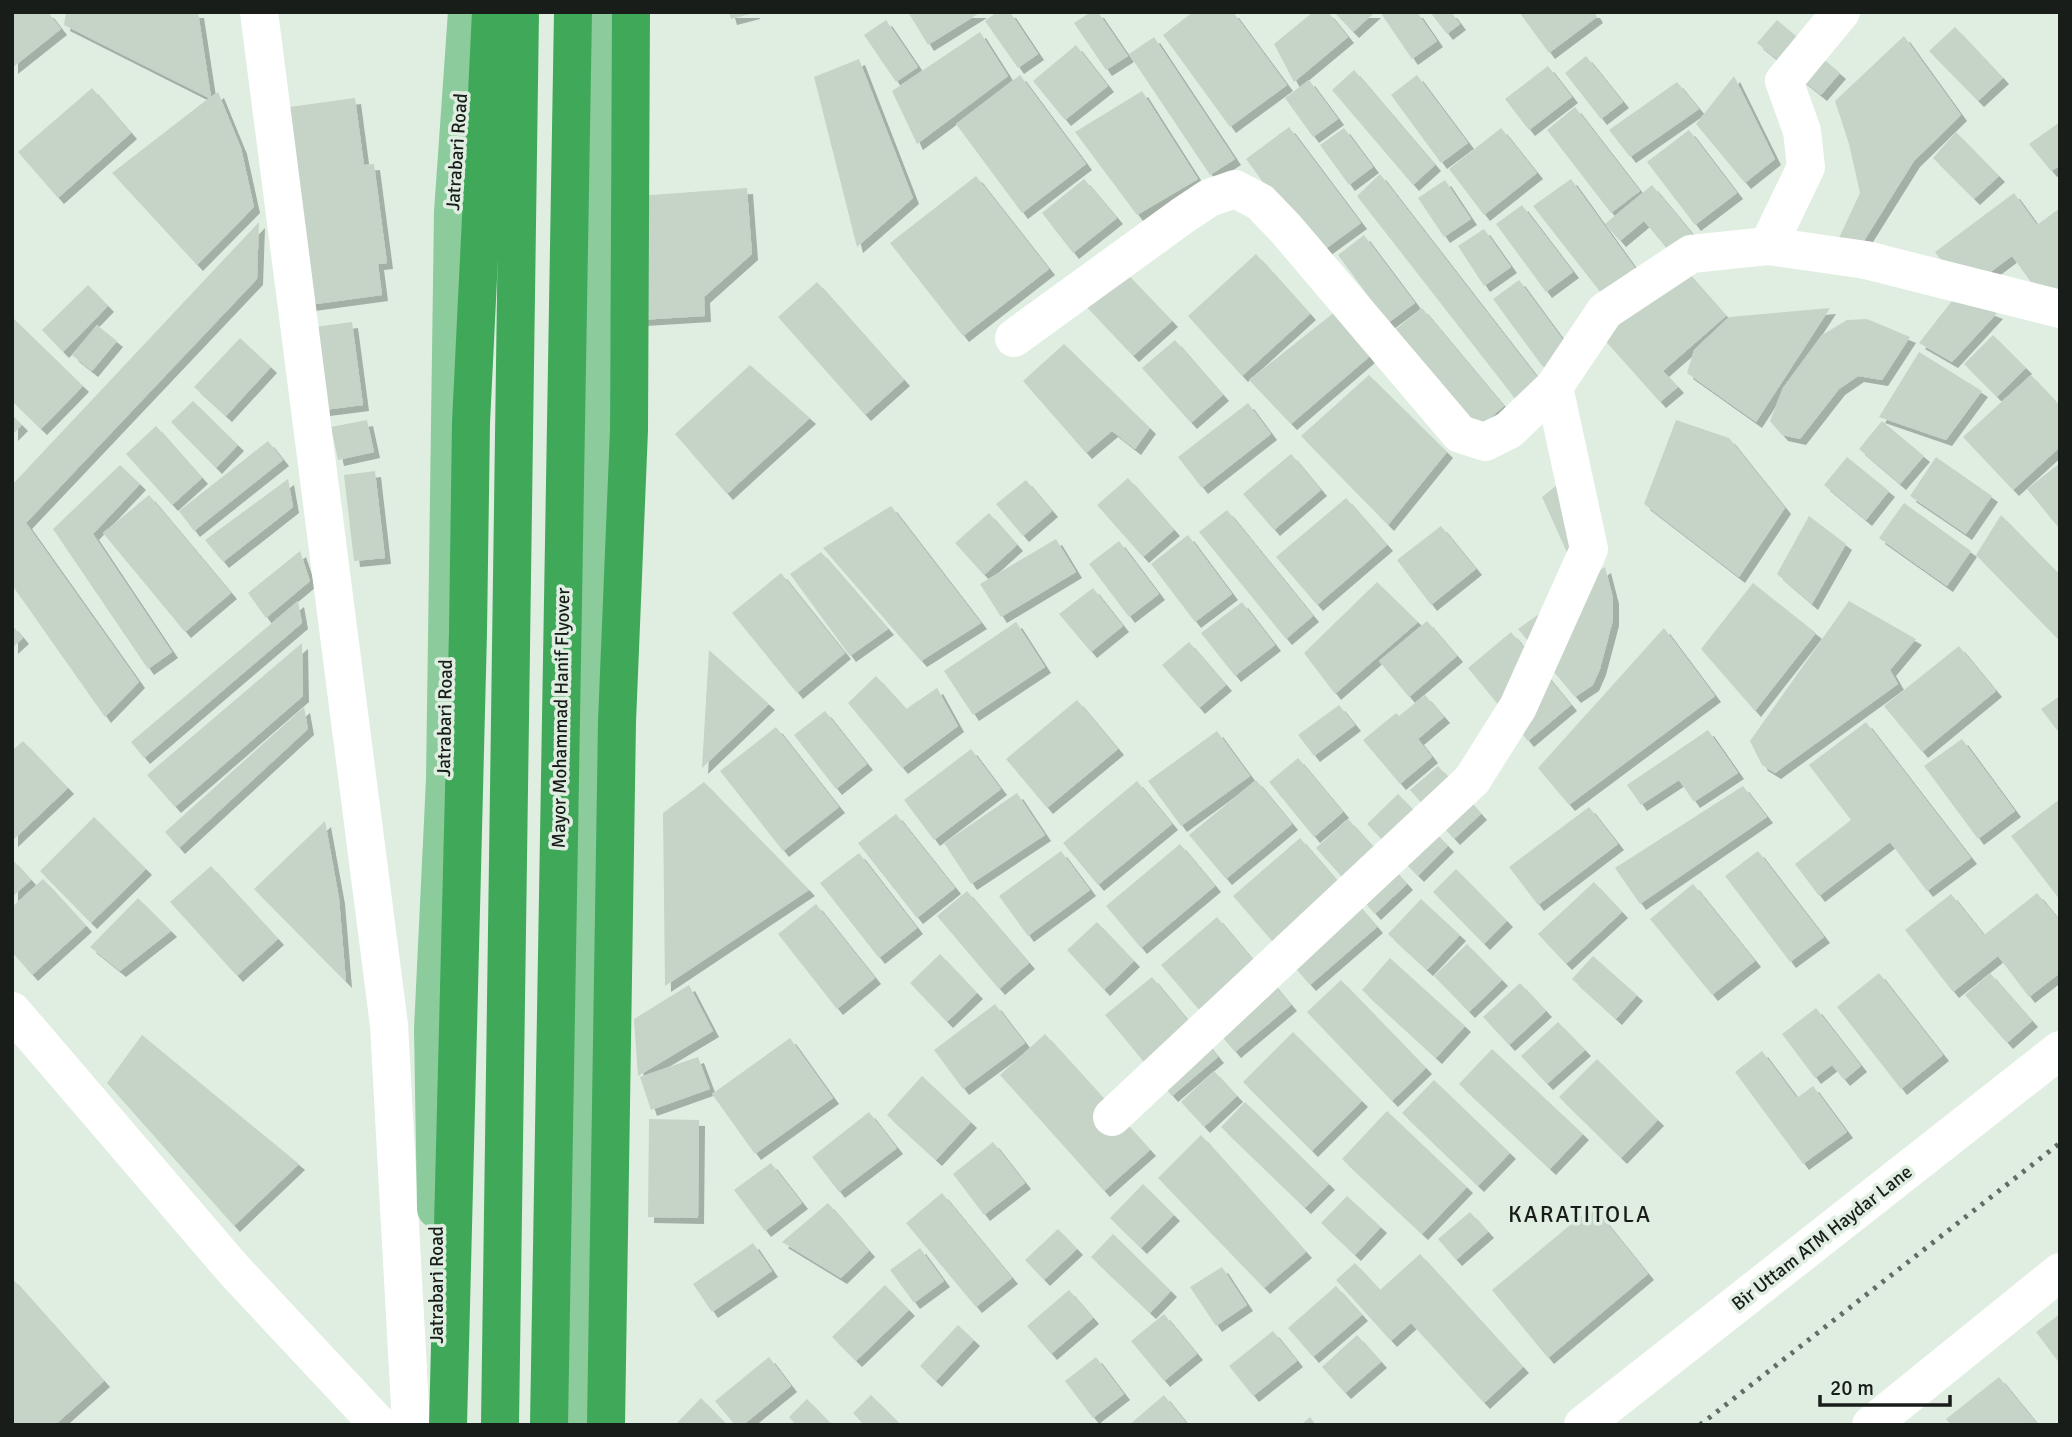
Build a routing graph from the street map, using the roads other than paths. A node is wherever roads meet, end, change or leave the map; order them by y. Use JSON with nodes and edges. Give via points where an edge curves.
{"nodes":[{"id":1,"x":259,"y":12,"type":"edge"},
{"id":2,"x":467,"y":12,"type":"edge"},
{"id":3,"x":491,"y":12,"type":"edge"},
{"id":4,"x":520,"y":12,"type":"edge"},
{"id":5,"x":573,"y":12,"type":"edge"},
{"id":6,"x":597,"y":12,"type":"edge"},
{"id":7,"x":631,"y":12,"type":"edge"},
{"id":8,"x":1841,"y":12,"type":"edge"},
{"id":9,"x":1768,"y":246,"type":"junction"},
{"id":10,"x":2060,"y":309,"type":"edge"},
{"id":11,"x":1014,"y":338,"type":"dead end"},
{"id":12,"x":1554,"y":387,"type":"junction"},
{"id":13,"x":12,"y":1010,"type":"edge"},
{"id":14,"x":389,"y":1025,"type":"junction"},
{"id":15,"x":433,"y":1029,"type":"junction"},
{"id":16,"x":2060,"y":1050,"type":"edge"},
{"id":17,"x":1112,"y":1117,"type":"dead end"},
{"id":18,"x":2060,"y":1272,"type":"edge"},
{"id":19,"x":379,"y":1425,"type":"edge"},
{"id":20,"x":411,"y":1425,"type":"edge"},
{"id":21,"x":433,"y":1425,"type":"edge"},
{"id":22,"x":447,"y":1425,"type":"edge"},
{"id":23,"x":500,"y":1425,"type":"edge"},
{"id":24,"x":549,"y":1425,"type":"edge"},
{"id":25,"x":577,"y":1425,"type":"edge"},
{"id":26,"x":606,"y":1425,"type":"edge"},
{"id":27,"x":1583,"y":1425,"type":"edge"},
{"id":28,"x":1871,"y":1425,"type":"edge"}],
"edges":[{"from":1,"to":14,"type":"street"},
{"from":2,"to":15,"type":"main road","name":"Jatrabari Road","via":[[453,212],[445,780]]},
{"from":3,"to":22,"type":"highway","via":[[471,423]]},
{"from":4,"to":23,"type":"highway"},
{"from":5,"to":24,"type":"highway","name":"Mayor Mohammad Hanif Flyover"},
{"from":6,"to":25,"type":"main road","via":[[591,525],[578,936]]},
{"from":7,"to":26,"type":"highway","via":[[629,430],[617,722]]},
{"from":8,"to":9,"type":"street","via":[[1784,81],[1802,131],[1806,167]]},
{"from":9,"to":10,"type":"street","via":[[1866,260]]},
{"from":9,"to":12,"type":"street","via":[[1691,254],[1605,311]]},
{"from":11,"to":12,"type":"street","via":[[1191,210],[1236,189],[1260,202],[1286,229],[1460,435],[1485,442],[1509,430]]},
{"from":12,"to":17,"type":"street","via":[[1589,549],[1518,706],[1472,780]]},
{"from":13,"to":19,"type":"street","via":[[234,1270]]},
{"from":14,"to":15,"type":"street"},
{"from":14,"to":20,"type":"street"},
{"from":15,"to":21,"type":"main road","name":"Jatrabari Road","via":[[438,1331]]},
{"from":16,"to":27,"type":"street","name":"Bir Uttam ATM Haydar Lane"},
{"from":18,"to":28,"type":"street"}]}
